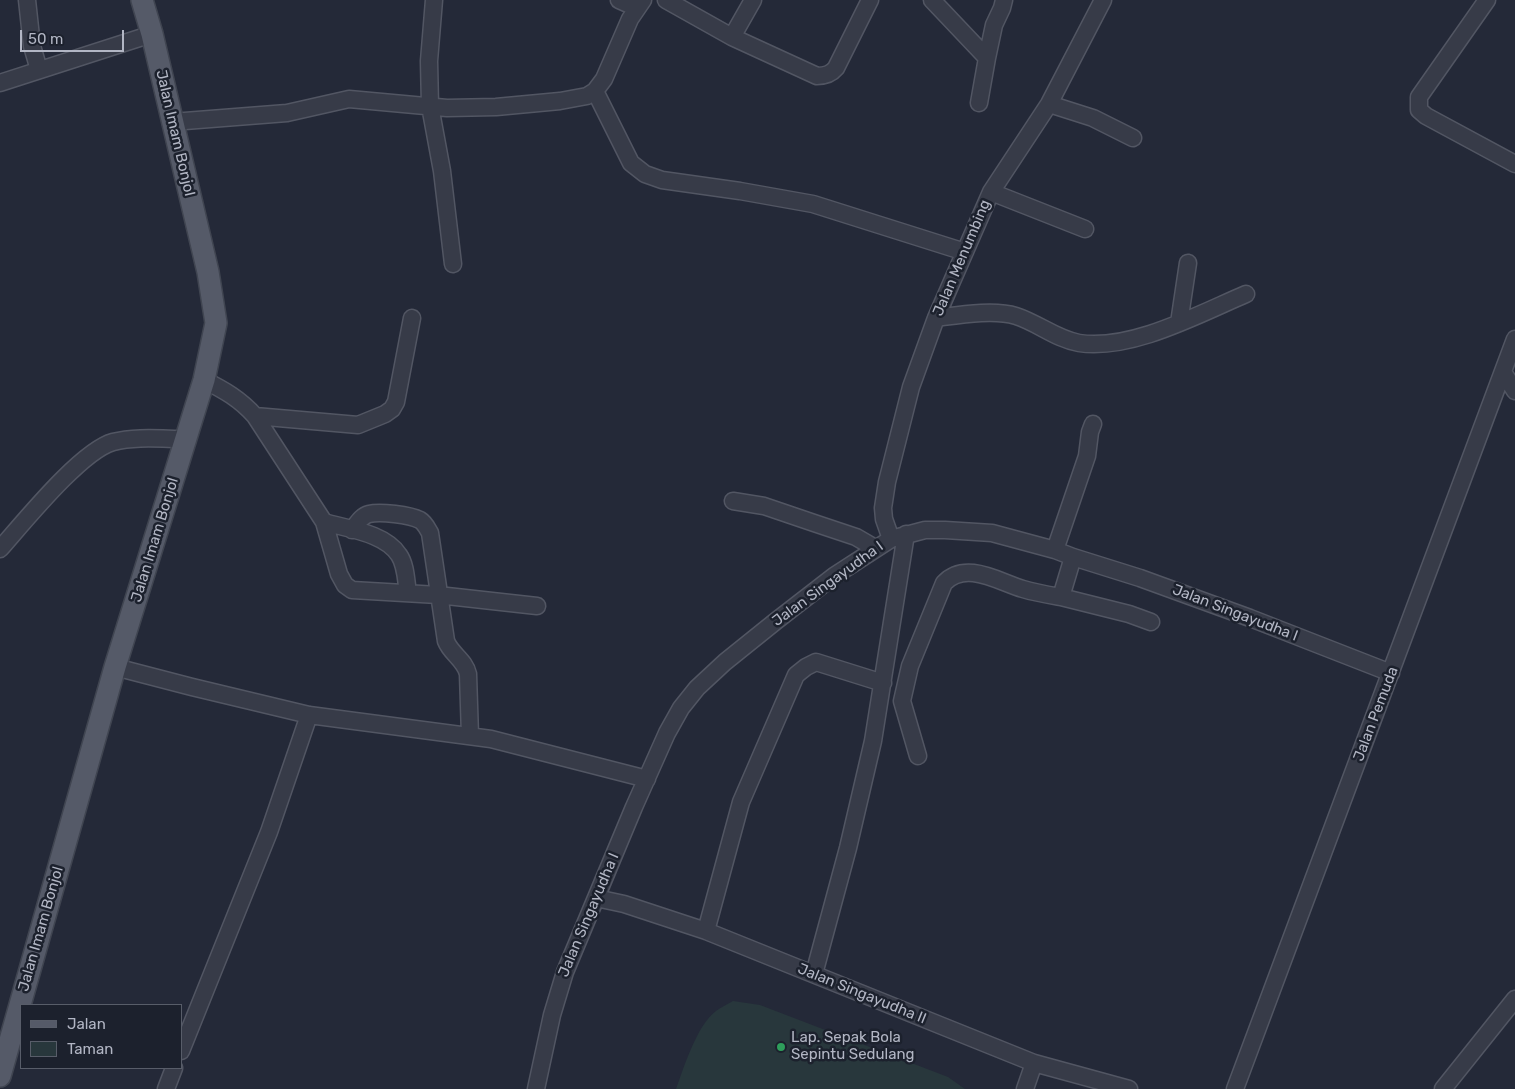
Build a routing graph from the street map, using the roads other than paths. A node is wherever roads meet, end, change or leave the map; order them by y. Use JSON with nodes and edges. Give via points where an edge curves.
{"nodes":[{"id":1,"x":27,"y":0,"type":"edge"},
{"id":2,"x":142,"y":0,"type":"edge"},
{"id":3,"x":434,"y":0,"type":"edge"},
{"id":4,"x":619,"y":0,"type":"edge"},
{"id":5,"x":666,"y":0,"type":"edge"},
{"id":6,"x":753,"y":0,"type":"edge"},
{"id":7,"x":870,"y":0,"type":"edge"},
{"id":8,"x":932,"y":0,"type":"edge"},
{"id":9,"x":1004,"y":0,"type":"edge"},
{"id":10,"x":1103,"y":0,"type":"edge"},
{"id":11,"x":1487,"y":0,"type":"edge"},
{"id":12,"x":640,"y":4,"type":"edge"},
{"id":13,"x":152,"y":34,"type":"junction"},
{"id":14,"x":732,"y":37,"type":"junction"},
{"id":15,"x":987,"y":58,"type":"junction"},
{"id":16,"x":39,"y":70,"type":"junction"},
{"id":17,"x":0,"y":82,"type":"edge"},
{"id":18,"x":595,"y":91,"type":"junction"},
{"id":19,"x":979,"y":103,"type":"dead end"},
{"id":20,"x":1048,"y":104,"type":"junction"},
{"id":21,"x":430,"y":106,"type":"junction"},
{"id":22,"x":172,"y":122,"type":"junction"},
{"id":23,"x":1133,"y":138,"type":"dead end"},
{"id":24,"x":1515,"y":164,"type":"edge"},
{"id":25,"x":991,"y":192,"type":"junction"},
{"id":26,"x":1085,"y":229,"type":"dead end"},
{"id":27,"x":965,"y":252,"type":"junction"},
{"id":28,"x":1188,"y":263,"type":"dead end"},
{"id":29,"x":453,"y":264,"type":"dead end"},
{"id":30,"x":1246,"y":294,"type":"dead end"},
{"id":31,"x":412,"y":318,"type":"dead end"},
{"id":32,"x":936,"y":318,"type":"junction"},
{"id":33,"x":1179,"y":323,"type":"junction"},
{"id":34,"x":1515,"y":338,"type":"edge"},
{"id":35,"x":1503,"y":372,"type":"junction"},
{"id":36,"x":204,"y":380,"type":"junction"},
{"id":37,"x":1515,"y":391,"type":"edge"},
{"id":38,"x":255,"y":416,"type":"junction"},
{"id":39,"x":1093,"y":424,"type":"dead end"},
{"id":40,"x":186,"y":439,"type":"junction"},
{"id":41,"x":733,"y":501,"type":"dead end"},
{"id":42,"x":324,"y":522,"type":"junction"},
{"id":43,"x":352,"y":530,"type":"junction"},
{"id":44,"x":898,"y":536,"type":"junction"},
{"id":45,"x":875,"y":548,"type":"junction"},
{"id":46,"x":0,"y":549,"type":"edge"},
{"id":47,"x":1055,"y":550,"type":"junction"},
{"id":48,"x":1073,"y":557,"type":"junction"},
{"id":49,"x":408,"y":593,"type":"junction"},
{"id":50,"x":438,"y":594,"type":"junction"},
{"id":51,"x":1061,"y":597,"type":"junction"},
{"id":52,"x":537,"y":606,"type":"dead end"},
{"id":53,"x":1151,"y":622,"type":"dead end"},
{"id":54,"x":115,"y":667,"type":"junction"},
{"id":55,"x":1391,"y":673,"type":"junction"},
{"id":56,"x":883,"y":683,"type":"junction"},
{"id":57,"x":308,"y":715,"type":"junction"},
{"id":58,"x":470,"y":736,"type":"junction"},
{"id":59,"x":918,"y":756,"type":"dead end"},
{"id":60,"x":647,"y":780,"type":"junction"},
{"id":61,"x":596,"y":898,"type":"junction"},
{"id":62,"x":706,"y":931,"type":"junction"},
{"id":63,"x":814,"y":974,"type":"junction"},
{"id":64,"x":1515,"y":998,"type":"edge"},
{"id":65,"x":20,"y":1004,"type":"edge"},
{"id":66,"x":20,"y":1005,"type":"edge"},
{"id":67,"x":182,"y":1049,"type":"edge"},
{"id":68,"x":1034,"y":1063,"type":"junction"},
{"id":69,"x":174,"y":1069,"type":"edge"},
{"id":70,"x":0,"y":1076,"type":"edge"},
{"id":71,"x":166,"y":1089,"type":"edge"},
{"id":72,"x":536,"y":1089,"type":"edge"},
{"id":73,"x":1025,"y":1089,"type":"edge"},
{"id":74,"x":1129,"y":1089,"type":"edge"},
{"id":75,"x":1235,"y":1089,"type":"edge"},
{"id":76,"x":1443,"y":1089,"type":"edge"}],
"edges":[{"from":1,"to":16,"type":"street","via":[[32,46]]},
{"from":2,"to":13,"type":"main road","name":"Jalan Imam Bonjol"},
{"from":3,"to":21,"type":"street","via":[[428,61]]},
{"from":4,"to":12,"type":"street"},
{"from":5,"to":14,"type":"street"},
{"from":6,"to":14,"type":"street"},
{"from":7,"to":14,"type":"street","via":[[831,74],[818,76]]},
{"from":8,"to":15,"type":"street"},
{"from":9,"to":15,"type":"street"},
{"from":10,"to":20,"type":"street","name":"Jalan Menumbing"},
{"from":11,"to":24,"type":"street","via":[[1419,97],[1419,110]]},
{"from":12,"to":18,"type":"street"},
{"from":13,"to":16,"type":"street"},
{"from":13,"to":22,"type":"main road","name":"Jalan Imam Bonjol"},
{"from":15,"to":19,"type":"street"},
{"from":16,"to":17,"type":"street"},
{"from":18,"to":21,"type":"street","via":[[587,96],[551,102],[496,107]]},
{"from":18,"to":27,"type":"street","via":[[631,163],[645,174],[662,180],[813,204]]},
{"from":20,"to":23,"type":"street","via":[[1093,118]]},
{"from":20,"to":25,"type":"street","name":"Jalan Menumbing"},
{"from":21,"to":22,"type":"street","via":[[349,99],[287,113]]},
{"from":21,"to":29,"type":"street","via":[[442,171]]},
{"from":22,"to":36,"type":"main road","name":"Jalan Imam Bonjol","via":[[216,323]]},
{"from":25,"to":26,"type":"street"},
{"from":25,"to":27,"type":"street","name":"Jalan Menumbing"},
{"from":27,"to":32,"type":"street","name":"Jalan Menumbing"},
{"from":28,"to":33,"type":"street"},
{"from":30,"to":33,"type":"street"},
{"from":31,"to":38,"type":"street","via":[[396,402],[392,409],[377,419],[358,425]]},
{"from":32,"to":33,"type":"street","via":[[989,312],[1015,315],[1062,338],[1080,343],[1109,343],[1135,338]]},
{"from":32,"to":44,"type":"street","name":"Jalan Menumbing","via":[[911,387],[887,482],[884,519]]},
{"from":34,"to":35,"type":"street","name":"Jalan Pemuda"},
{"from":35,"to":37,"type":"street"},
{"from":35,"to":55,"type":"street","name":"Jalan Pemuda"},
{"from":36,"to":38,"type":"street","via":[[232,394]]},
{"from":36,"to":40,"type":"main road","name":"Jalan Imam Bonjol"},
{"from":38,"to":42,"type":"street"},
{"from":39,"to":47,"type":"street","via":[[1087,456]]},
{"from":40,"to":46,"type":"street","via":[[135,439],[102,445],[51,491]]},
{"from":40,"to":54,"type":"main road","name":"Jalan Imam Bonjol"},
{"from":41,"to":45,"type":"street","via":[[764,506],[814,522],[856,537]]},
{"from":42,"to":43,"type":"street"},
{"from":42,"to":49,"type":"street","via":[[340,574],[352,590]]},
{"from":43,"to":49,"type":"street","via":[[390,543],[400,556]]},
{"from":43,"to":50,"type":"street","via":[[369,514],[397,514],[426,525],[430,533]]},
{"from":44,"to":45,"type":"street","name":"Jalan Singayudha I"},
{"from":44,"to":47,"type":"street","name":"Jalan Singayudha I","via":[[925,530],[992,534]]},
{"from":44,"to":56,"type":"street"},
{"from":45,"to":60,"type":"street","name":"Jalan Singayudha I","via":[[776,621],[697,688],[667,733]]},
{"from":47,"to":48,"type":"street","name":"Jalan Singayudha I"},
{"from":48,"to":51,"type":"street"},
{"from":48,"to":55,"type":"street","name":"Jalan Singayudha I","via":[[1167,588]]},
{"from":49,"to":50,"type":"street"},
{"from":50,"to":52,"type":"street"},
{"from":50,"to":58,"type":"street","via":[[446,641],[466,666],[468,674]]},
{"from":51,"to":53,"type":"street"},
{"from":51,"to":59,"type":"street","via":[[966,572],[950,576],[944,583],[910,666],[902,702]]},
{"from":54,"to":57,"type":"street"},
{"from":54,"to":65,"type":"main road","name":"Jalan Imam Bonjol"},
{"from":55,"to":75,"type":"street","name":"Jalan Pemuda"},
{"from":56,"to":62,"type":"street","via":[[816,662],[796,675],[741,802]]},
{"from":56,"to":63,"type":"street","via":[[850,840]]},
{"from":57,"to":58,"type":"street"},
{"from":57,"to":67,"type":"street","via":[[269,832]]},
{"from":58,"to":60,"type":"street"},
{"from":60,"to":61,"type":"street","name":"Jalan Singayudha I"},
{"from":61,"to":62,"type":"street","name":"Jalan Singayudha II"},
{"from":61,"to":72,"type":"street","name":"Jalan Singayudha I","via":[[559,989]]},
{"from":62,"to":63,"type":"street","name":"Jalan Singayudha II"},
{"from":63,"to":68,"type":"street","name":"Jalan Singayudha II"},
{"from":64,"to":76,"type":"street"},
{"from":66,"to":70,"type":"main road","name":"Jalan Imam Bonjol"},
{"from":68,"to":73,"type":"street"},
{"from":68,"to":74,"type":"street","name":"Jalan Singayudha II"},
{"from":69,"to":71,"type":"street"}]}
